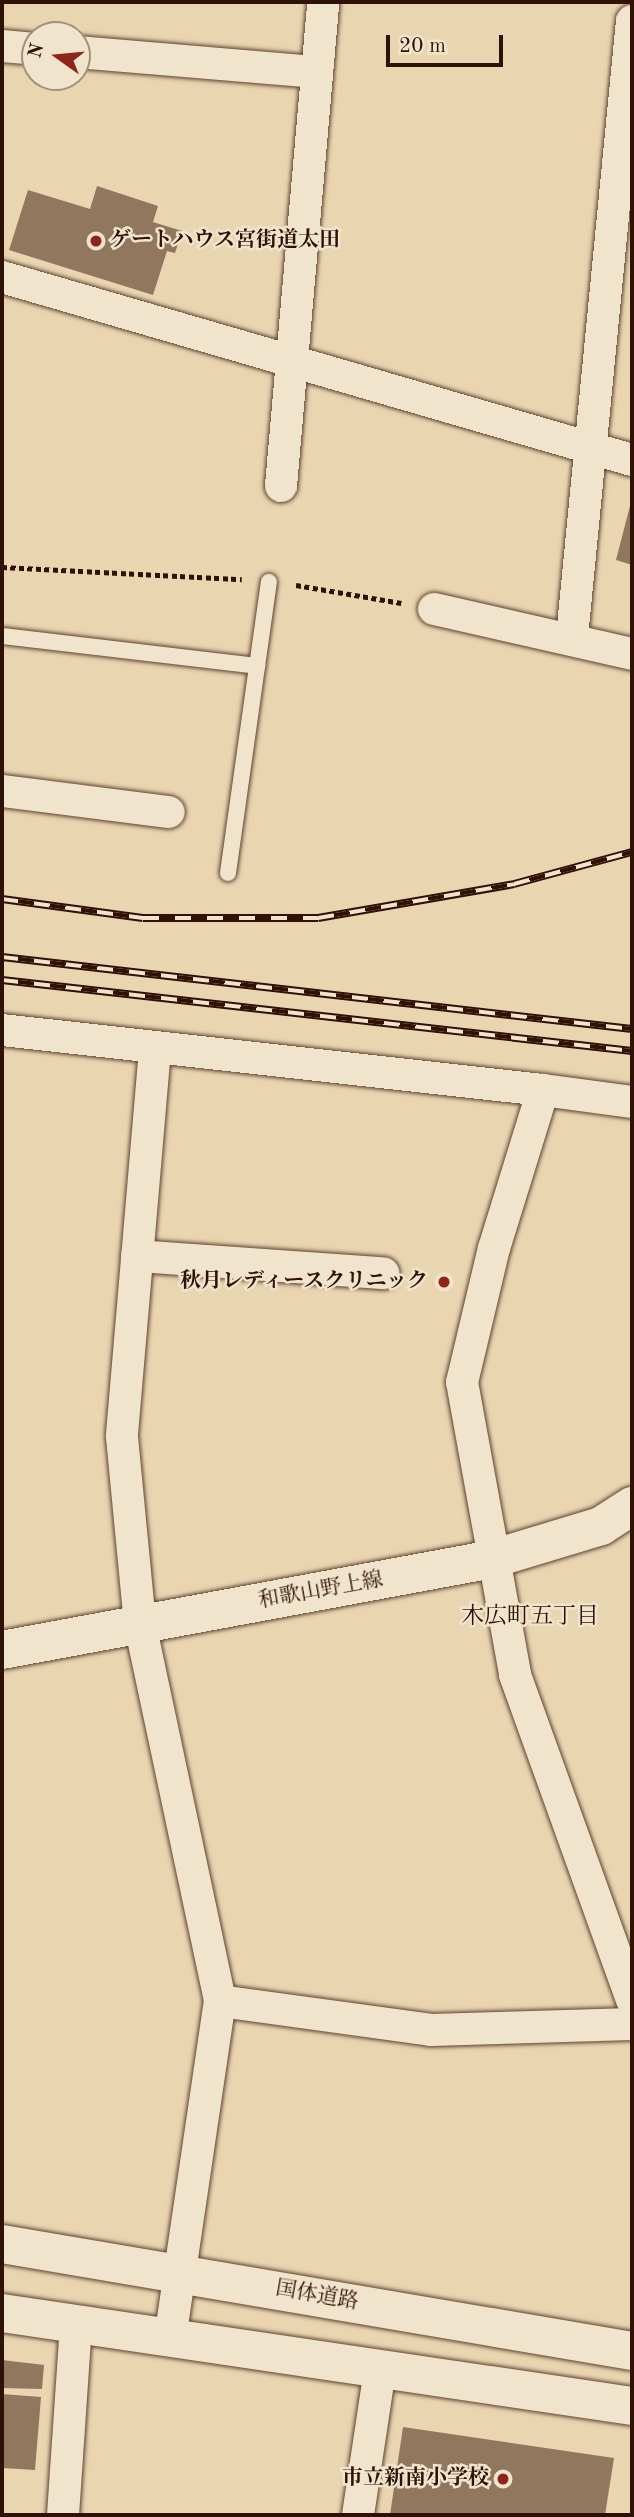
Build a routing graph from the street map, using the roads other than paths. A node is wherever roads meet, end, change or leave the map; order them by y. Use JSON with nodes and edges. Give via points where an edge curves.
{"nodes":[{"id":1,"x":323,"y":2,"type":"edge"},
{"id":2,"x":632,"y":21,"type":"edge"},
{"id":3,"x":2,"y":46,"type":"edge"},
{"id":4,"x":21,"y":48,"type":"edge"},
{"id":5,"x":91,"y":53,"type":"edge"},
{"id":6,"x":317,"y":72,"type":"junction"},
{"id":7,"x":2,"y":278,"type":"edge"},
{"id":8,"x":294,"y":362,"type":"junction"},
{"id":9,"x":587,"y":447,"type":"junction"},
{"id":10,"x":632,"y":460,"type":"edge"},
{"id":11,"x":281,"y":486,"type":"dead end"},
{"id":12,"x":269,"y":582,"type":"road end"},
{"id":13,"x":434,"y":609,"type":"road end"},
{"id":14,"x":2,"y":636,"type":"edge"},
{"id":15,"x":572,"y":638,"type":"junction"},
{"id":16,"x":632,"y":654,"type":"edge"},
{"id":17,"x":257,"y":666,"type":"junction"},
{"id":18,"x":2,"y":791,"type":"edge"},
{"id":19,"x":169,"y":811,"type":"dead end"},
{"id":20,"x":228,"y":873,"type":"dead end"},
{"id":21,"x":2,"y":1030,"type":"edge"},
{"id":22,"x":155,"y":1049,"type":"junction"},
{"id":23,"x":543,"y":1090,"type":"junction"},
{"id":24,"x":632,"y":1102,"type":"edge"},
{"id":25,"x":137,"y":1256,"type":"junction"},
{"id":26,"x":383,"y":1273,"type":"dead end"},
{"id":27,"x":632,"y":1506,"type":"edge"},
{"id":28,"x":492,"y":1559,"type":"junction"},
{"id":29,"x":140,"y":1624,"type":"junction"},
{"id":30,"x":2,"y":1650,"type":"edge"},
{"id":31,"x":632,"y":2000,"type":"edge"},
{"id":32,"x":220,"y":2001,"type":"junction"},
{"id":33,"x":632,"y":2024,"type":"edge"},
{"id":34,"x":2,"y":2244,"type":"edge"},
{"id":35,"x":180,"y":2273,"type":"junction"},
{"id":36,"x":2,"y":2313,"type":"edge"},
{"id":37,"x":75,"y":2324,"type":"junction"},
{"id":38,"x":170,"y":2339,"type":"junction"},
{"id":39,"x":632,"y":2351,"type":"edge"},
{"id":40,"x":380,"y":2369,"type":"junction"},
{"id":41,"x":632,"y":2406,"type":"edge"},
{"id":42,"x":63,"y":2515,"type":"edge"},
{"id":43,"x":358,"y":2515,"type":"edge"}],
"edges":[{"from":1,"to":6,"type":"street"},
{"from":2,"to":9,"type":"street"},
{"from":3,"to":4,"type":"street"},
{"from":5,"to":6,"type":"street"},
{"from":6,"to":8,"type":"street"},
{"from":7,"to":8,"type":"street"},
{"from":8,"to":9,"type":"street"},
{"from":8,"to":11,"type":"street"},
{"from":9,"to":10,"type":"street"},
{"from":9,"to":15,"type":"street"},
{"from":12,"to":17,"type":"lane"},
{"from":13,"to":15,"type":"street"},
{"from":14,"to":17,"type":"lane"},
{"from":15,"to":16,"type":"street"},
{"from":17,"to":20,"type":"lane"},
{"from":18,"to":19,"type":"street"},
{"from":21,"to":22,"type":"street"},
{"from":22,"to":23,"type":"street"},
{"from":22,"to":25,"type":"street"},
{"from":23,"to":24,"type":"street"},
{"from":23,"to":28,"type":"street","via":[[494,1248],[462,1382]]},
{"from":25,"to":26,"type":"street"},
{"from":25,"to":29,"type":"street","via":[[122,1437]]},
{"from":27,"to":28,"type":"street","name":"和歌山野上線","via":[[601,1526]]},
{"from":28,"to":29,"type":"street","name":"和歌山野上線"},
{"from":28,"to":31,"type":"street","via":[[515,1675]]},
{"from":29,"to":30,"type":"street","name":"和歌山野上線"},
{"from":29,"to":32,"type":"street"},
{"from":32,"to":33,"type":"street","via":[[431,2029]]},
{"from":32,"to":35,"type":"street"},
{"from":34,"to":35,"type":"street","name":"国体道路"},
{"from":35,"to":38,"type":"street"},
{"from":35,"to":39,"type":"street","name":"国体道路"},
{"from":36,"to":37,"type":"street"},
{"from":37,"to":38,"type":"street"},
{"from":37,"to":42,"type":"street"},
{"from":38,"to":40,"type":"street"},
{"from":40,"to":41,"type":"street"},
{"from":40,"to":43,"type":"street"}]}
